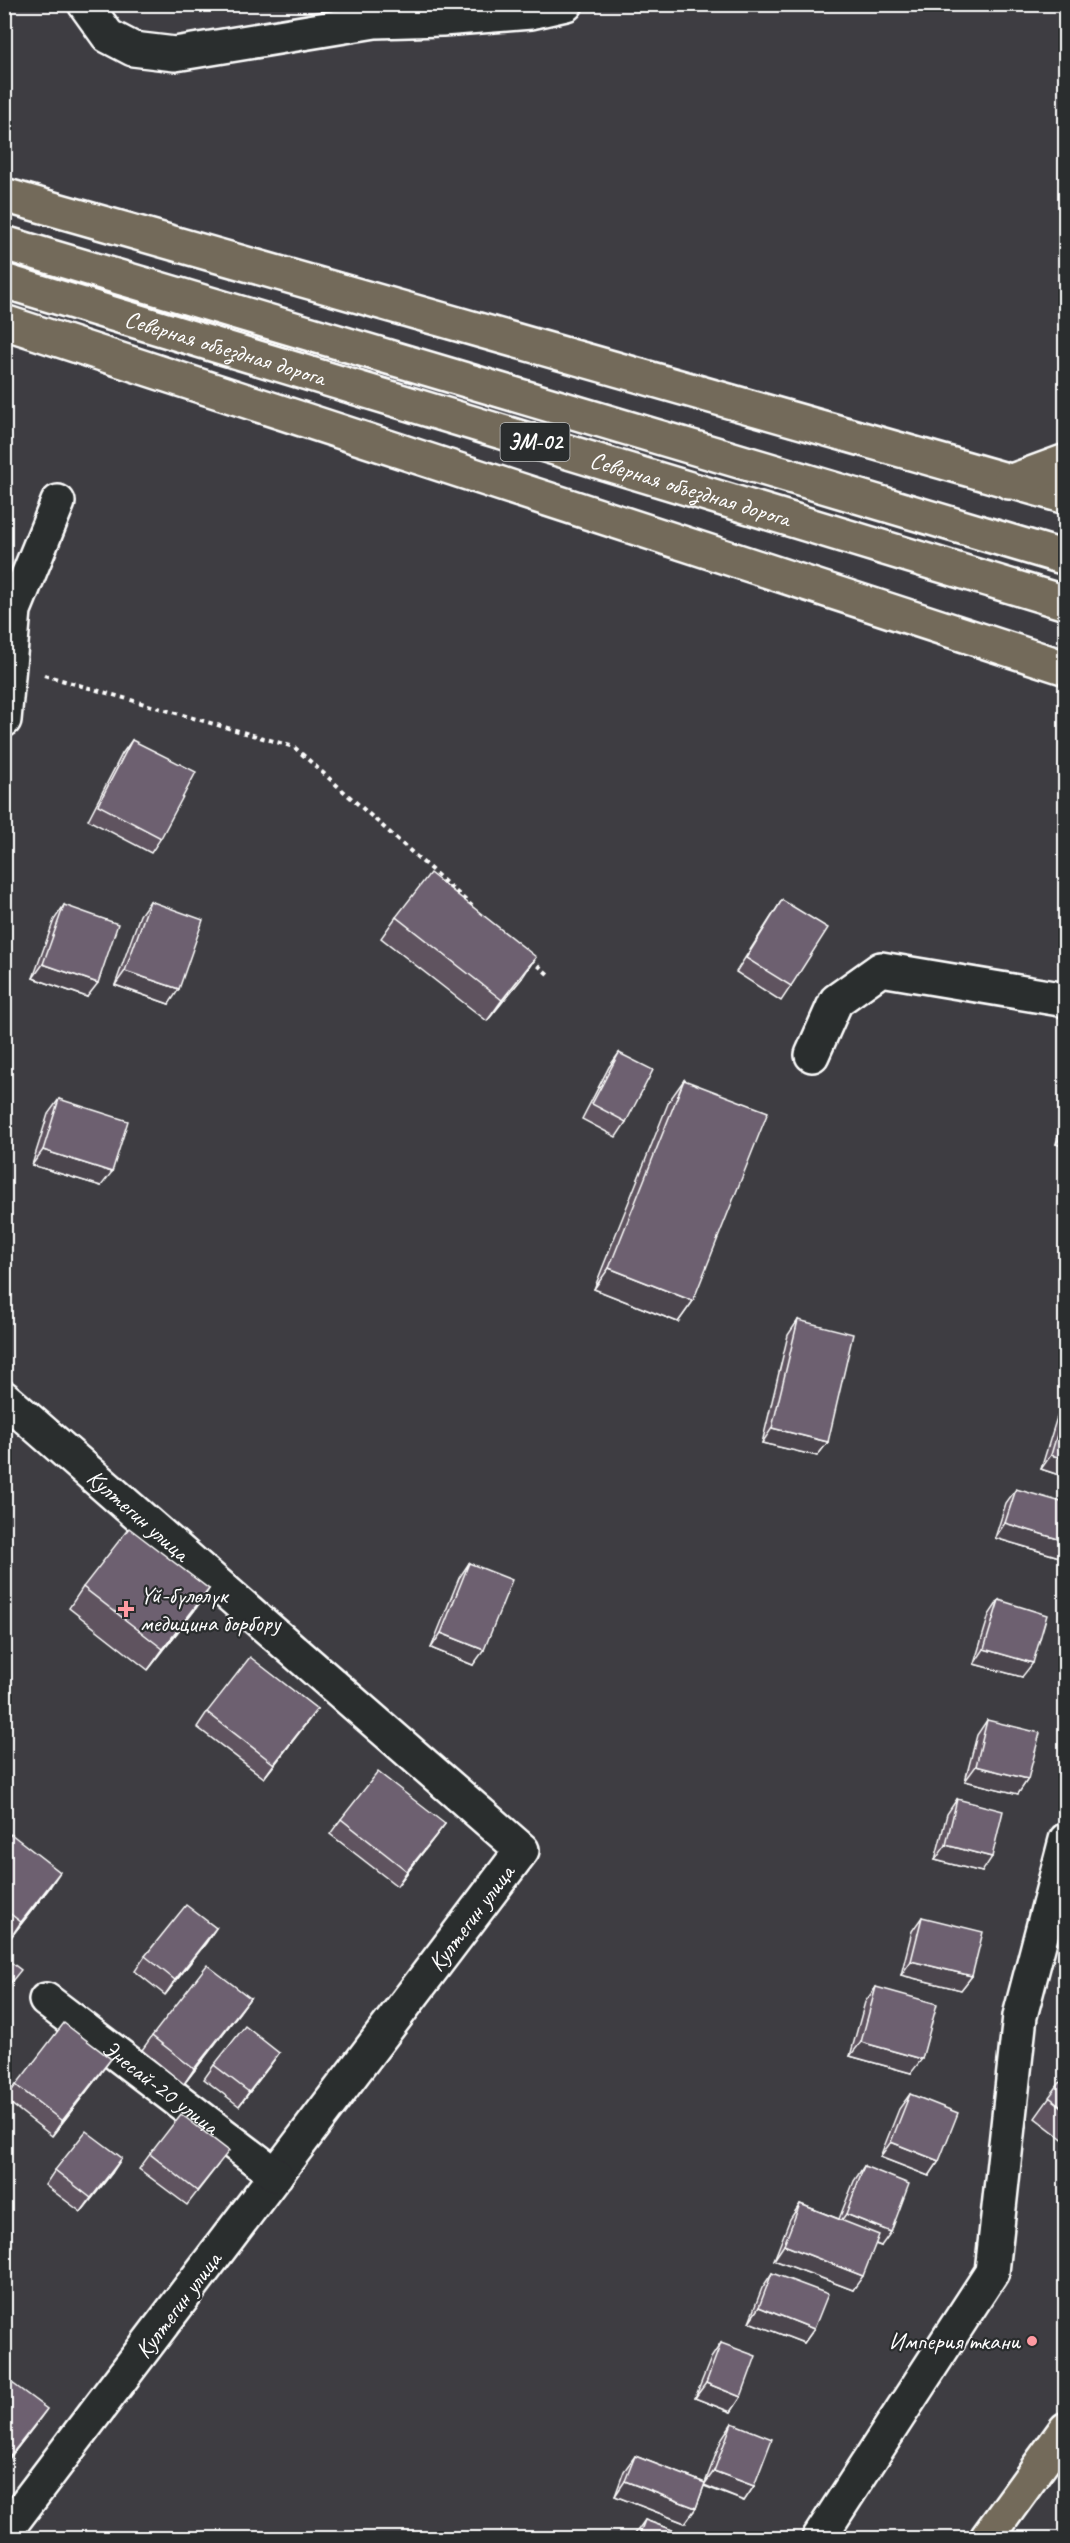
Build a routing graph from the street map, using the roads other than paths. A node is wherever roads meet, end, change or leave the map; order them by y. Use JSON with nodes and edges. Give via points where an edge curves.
{"nodes":[{"id":1,"x":85,"y":4,"type":"edge"},
{"id":2,"x":566,"y":4,"type":"edge"},
{"id":3,"x":4,"y":195,"type":"edge"},
{"id":4,"x":4,"y":243,"type":"edge"},
{"id":5,"x":4,"y":281,"type":"edge"},
{"id":6,"x":4,"y":322,"type":"edge"},
{"id":7,"x":1065,"y":461,"type":"edge"},
{"id":8,"x":1010,"y":482,"type":"junction"},
{"id":9,"x":1065,"y":497,"type":"edge"},
{"id":10,"x":58,"y":502,"type":"dead end"},
{"id":11,"x":1065,"y":558,"type":"edge"},
{"id":12,"x":1065,"y":603,"type":"edge"},
{"id":13,"x":9,"y":608,"type":"edge"},
{"id":14,"x":1065,"y":668,"type":"edge"},
{"id":15,"x":4,"y":720,"type":"edge"},
{"id":16,"x":1065,"y":1000,"type":"edge"},
{"id":17,"x":812,"y":1055,"type":"dead end"},
{"id":18,"x":4,"y":1398,"type":"edge"},
{"id":19,"x":1065,"y":1840,"type":"edge"},
{"id":20,"x":46,"y":2000,"type":"dead end"},
{"id":21,"x":276,"y":2175,"type":"junction"},
{"id":22,"x":1065,"y":2429,"type":"edge"},
{"id":23,"x":15,"y":2497,"type":"edge"},
{"id":24,"x":4,"y":2533,"type":"edge"},
{"id":25,"x":819,"y":2538,"type":"edge"},
{"id":26,"x":987,"y":2538,"type":"edge"}],
"edges":[{"from":1,"to":2,"type":"street","via":[[108,36],[133,49],[175,54],[375,21],[531,12]]},
{"from":3,"to":8,"type":"main road"},
{"from":4,"to":11,"type":"main road","name":"Северная объездная дорога","number":"ЭМ-02"},
{"from":5,"to":12,"type":"main road","name":"Северная объездная дорога","number":"ЭМ-02"},
{"from":6,"to":14,"type":"main road"},
{"from":7,"to":8,"type":"main road"},
{"from":8,"to":9,"type":"main road"},
{"from":10,"to":13,"type":"street"},
{"from":13,"to":15,"type":"street"},
{"from":16,"to":17,"type":"street","via":[[881,969],[836,1001]]},
{"from":18,"to":21,"type":"street","name":"Култегин улица","via":[[522,1850]]},
{"from":19,"to":25,"type":"street","via":[[1020,2016],[992,2272]]},
{"from":20,"to":21,"type":"street","name":"Энесай-20 улица"},
{"from":21,"to":23,"type":"street","name":"Култегин улица"},
{"from":22,"to":26,"type":"main road"},
{"from":23,"to":24,"type":"street","name":"Култегин улица"}]}
